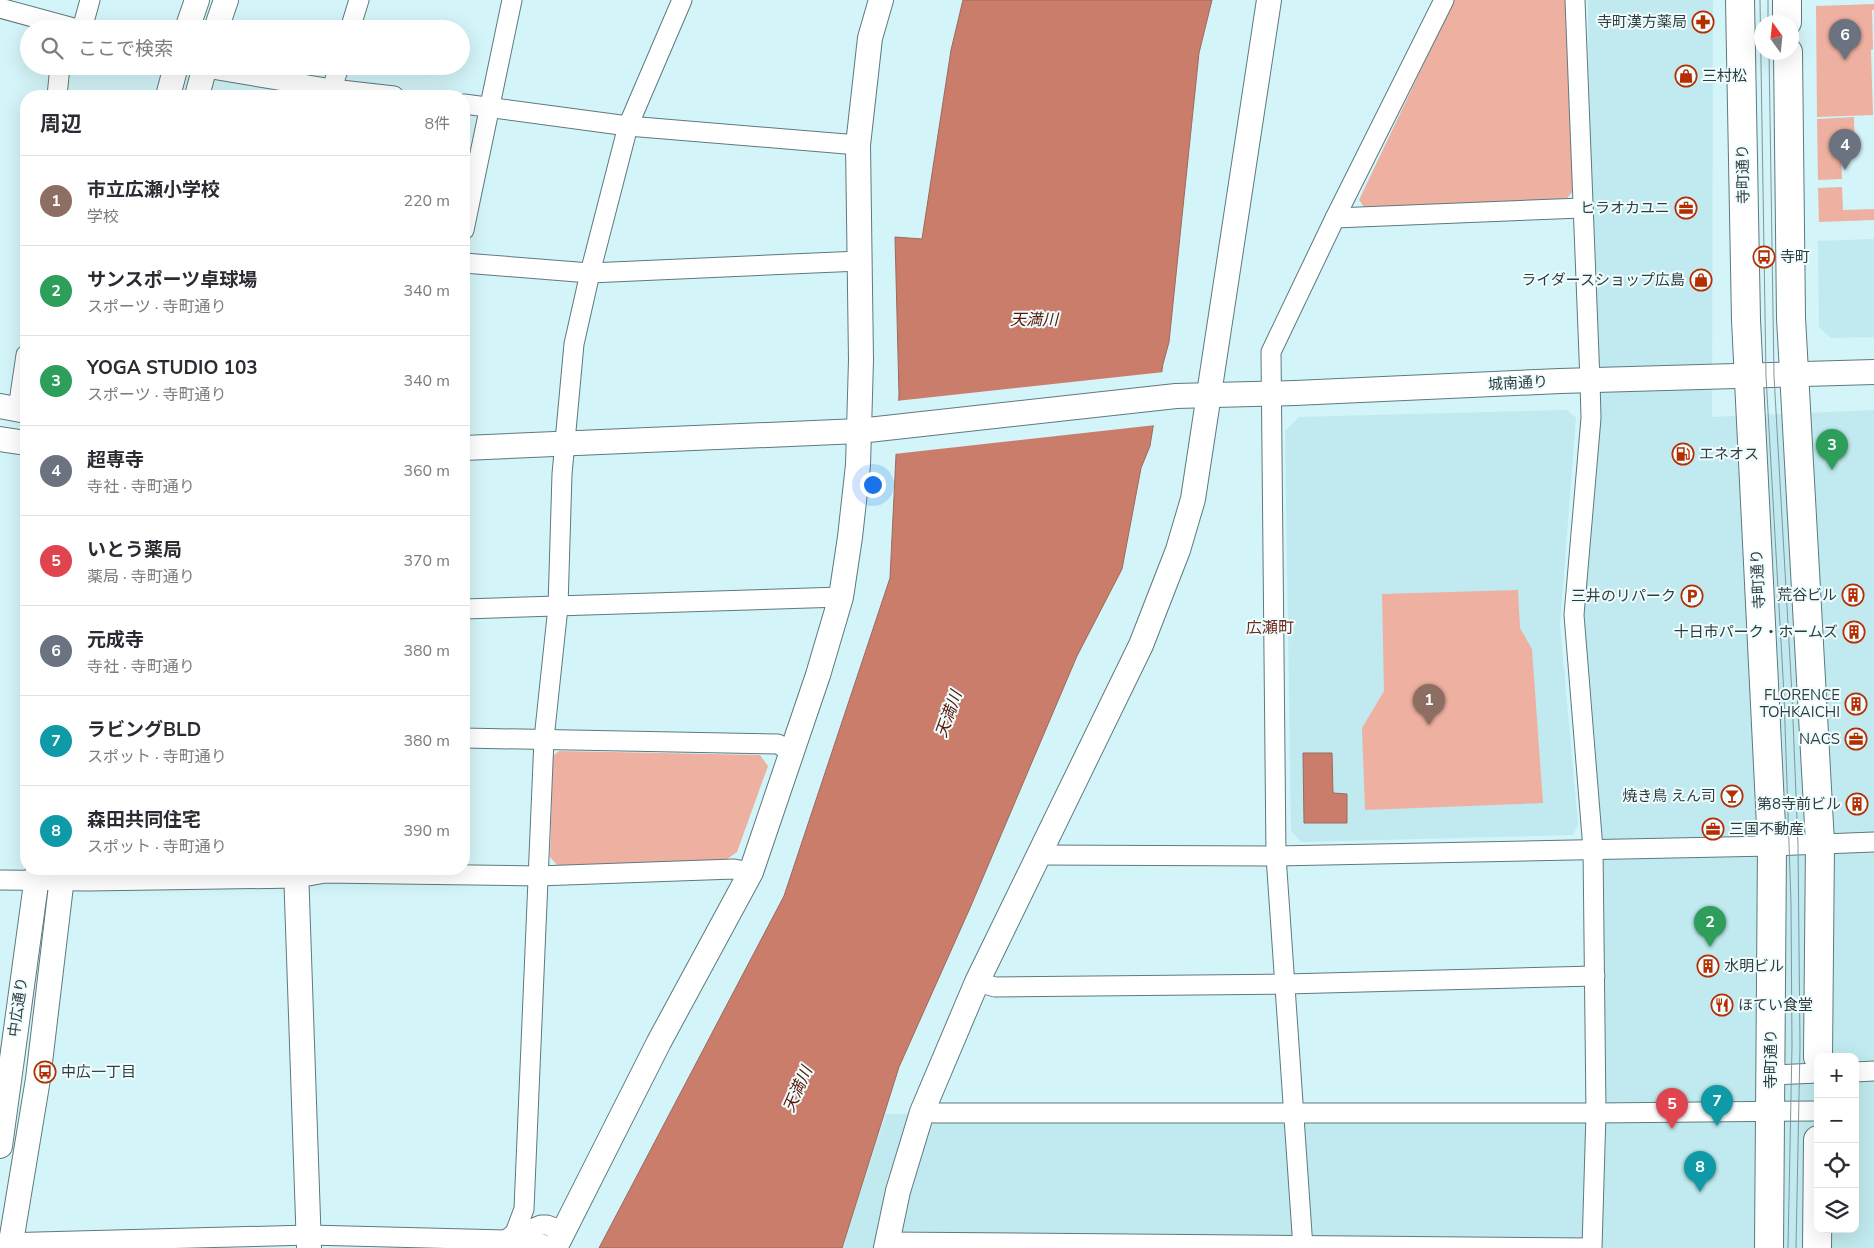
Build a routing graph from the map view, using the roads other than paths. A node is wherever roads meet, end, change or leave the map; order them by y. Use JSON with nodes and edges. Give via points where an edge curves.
{"nodes":[{"id":1,"x":90,"y":0,"type":"edge"},
{"id":2,"x":197,"y":0,"type":"edge"},
{"id":3,"x":226,"y":0,"type":"edge"},
{"id":4,"x":358,"y":0,"type":"edge"},
{"id":5,"x":512,"y":0,"type":"edge"},
{"id":6,"x":682,"y":0,"type":"edge"},
{"id":7,"x":882,"y":0,"type":"edge"},
{"id":8,"x":1269,"y":0,"type":"edge"},
{"id":9,"x":1444,"y":0,"type":"edge"},
{"id":10,"x":1575,"y":0,"type":"edge"},
{"id":11,"x":1740,"y":0,"type":"edge"},
{"id":12,"x":1787,"y":0,"type":"edge"},
{"id":13,"x":0,"y":8,"type":"edge"},
{"id":14,"x":1788,"y":15,"type":"edge"},
{"id":15,"x":43,"y":20,"type":"edge"},
{"id":16,"x":77,"y":20,"type":"edge"},
{"id":17,"x":190,"y":20,"type":"edge"},
{"id":18,"x":219,"y":20,"type":"edge"},
{"id":19,"x":352,"y":20,"type":"edge"},
{"id":20,"x":1788,"y":60,"type":"edge"},
{"id":21,"x":59,"y":75,"type":"edge"},
{"id":22,"x":174,"y":75,"type":"edge"},
{"id":23,"x":200,"y":75,"type":"edge"},
{"id":24,"x":241,"y":75,"type":"edge"},
{"id":25,"x":336,"y":75,"type":"edge"},
{"id":26,"x":57,"y":90,"type":"edge"},
{"id":27,"x":170,"y":90,"type":"edge"},
{"id":28,"x":198,"y":90,"type":"edge"},
{"id":29,"x":316,"y":90,"type":"edge"},
{"id":30,"x":332,"y":90,"type":"edge"},
{"id":31,"x":470,"y":105,"type":"edge"},
{"id":32,"x":489,"y":108,"type":"junction"},
{"id":33,"x":628,"y":126,"type":"junction"},
{"id":34,"x":858,"y":145,"type":"junction"},
{"id":35,"x":470,"y":201,"type":"edge"},
{"id":36,"x":1582,"y":208,"type":"junction"},
{"id":37,"x":1335,"y":218,"type":"junction"},
{"id":38,"x":860,"y":262,"type":"junction"},
{"id":39,"x":470,"y":263,"type":"edge"},
{"id":40,"x":590,"y":273,"type":"junction"},
{"id":41,"x":1874,"y":372,"type":"edge"},
{"id":42,"x":1794,"y":375,"type":"junction"},
{"id":43,"x":1748,"y":377,"type":"junction"},
{"id":44,"x":1590,"y":380,"type":"junction"},
{"id":45,"x":20,"y":384,"type":"edge"},
{"id":46,"x":1271,"y":394,"type":"junction"},
{"id":47,"x":1209,"y":397,"type":"junction"},
{"id":48,"x":15,"y":409,"type":"edge"},
{"id":49,"x":859,"y":431,"type":"junction"},
{"id":50,"x":0,"y":438,"type":"edge"},
{"id":51,"x":20,"y":442,"type":"edge"},
{"id":52,"x":564,"y":445,"type":"junction"},
{"id":53,"x":470,"y":448,"type":"edge"},
{"id":54,"x":841,"y":597,"type":"junction"},
{"id":55,"x":558,"y":607,"type":"junction"},
{"id":56,"x":470,"y":610,"type":"edge"},
{"id":57,"x":470,"y":738,"type":"edge"},
{"id":58,"x":544,"y":739,"type":"junction"},
{"id":59,"x":791,"y":752,"type":"junction"},
{"id":60,"x":1874,"y":842,"type":"edge"},
{"id":61,"x":1820,"y":843,"type":"junction"},
{"id":62,"x":1772,"y":846,"type":"junction"},
{"id":63,"x":1593,"y":849,"type":"junction"},
{"id":64,"x":1039,"y":855,"type":"junction"},
{"id":65,"x":1276,"y":856,"type":"junction"},
{"id":66,"x":751,"y":872,"type":"junction"},
{"id":67,"x":37,"y":875,"type":"edge"},
{"id":68,"x":62,"y":875,"type":"edge"},
{"id":69,"x":297,"y":875,"type":"edge"},
{"id":70,"x":467,"y":875,"type":"edge"},
{"id":71,"x":538,"y":876,"type":"junction"},
{"id":72,"x":0,"y":880,"type":"edge"},
{"id":73,"x":1595,"y":976,"type":"junction"},
{"id":74,"x":977,"y":982,"type":"junction"},
{"id":75,"x":1286,"y":984,"type":"junction"},
{"id":76,"x":1818,"y":1053,"type":"edge"},
{"id":77,"x":5,"y":1071,"type":"edge"},
{"id":78,"x":1874,"y":1071,"type":"edge"},
{"id":79,"x":1859,"y":1072,"type":"edge"},
{"id":80,"x":1814,"y":1073,"type":"edge"},
{"id":81,"x":1771,"y":1075,"type":"junction"},
{"id":82,"x":1814,"y":1111,"type":"edge"},
{"id":83,"x":922,"y":1112,"type":"junction"},
{"id":84,"x":1295,"y":1112,"type":"junction"},
{"id":85,"x":1770,"y":1112,"type":"junction"},
{"id":86,"x":1596,"y":1113,"type":"junction"},
{"id":87,"x":1818,"y":1143,"type":"edge"},
{"id":88,"x":0,"y":1146,"type":"edge"},
{"id":89,"x":524,"y":1209,"type":"junction"},
{"id":90,"x":554,"y":1238,"type":"edge"},
{"id":91,"x":506,"y":1240,"type":"junction"},
{"id":92,"x":309,"y":1241,"type":"edge"},
{"id":93,"x":187,"y":1243,"type":"edge"},
{"id":94,"x":7,"y":1245,"type":"edge"},
{"id":95,"x":887,"y":1245,"type":"edge"},
{"id":96,"x":1003,"y":1246,"type":"edge"},
{"id":97,"x":1303,"y":1247,"type":"edge"},
{"id":98,"x":1769,"y":1248,"type":"edge"},
{"id":99,"x":1816,"y":1248,"type":"edge"}],
"edges":[{"from":1,"to":16,"type":"street"},
{"from":2,"to":17,"type":"street"},
{"from":3,"to":18,"type":"street"},
{"from":4,"to":19,"type":"street"},
{"from":5,"to":32,"type":"street"},
{"from":6,"to":33,"type":"street"},
{"from":7,"to":34,"type":"street","via":[[870,38]]},
{"from":8,"to":47,"type":"street"},
{"from":9,"to":37,"type":"street"},
{"from":10,"to":36,"type":"street"},
{"from":11,"to":43,"type":"highway","name":"寺町通り"},
{"from":12,"to":14,"type":"highway"},
{"from":13,"to":15,"type":"street"},
{"from":20,"to":42,"type":"highway"},
{"from":21,"to":26,"type":"street"},
{"from":22,"to":27,"type":"street"},
{"from":23,"to":28,"type":"street"},
{"from":24,"to":29,"type":"street"},
{"from":25,"to":30,"type":"street"},
{"from":31,"to":32,"type":"street"},
{"from":32,"to":33,"type":"street"},
{"from":32,"to":35,"type":"street"},
{"from":33,"to":34,"type":"street"},
{"from":33,"to":40,"type":"street"},
{"from":34,"to":38,"type":"street"},
{"from":36,"to":37,"type":"street"},
{"from":36,"to":44,"type":"street"},
{"from":37,"to":46,"type":"street","via":[[1271,352]]},
{"from":38,"to":40,"type":"street"},
{"from":38,"to":49,"type":"street"},
{"from":39,"to":40,"type":"street"},
{"from":40,"to":52,"type":"street","via":[[574,344]]},
{"from":41,"to":42,"type":"street","name":"城南通り"},
{"from":42,"to":43,"type":"street","name":"城南通り"},
{"from":42,"to":61,"type":"highway"},
{"from":43,"to":44,"type":"street","name":"城南通り"},
{"from":43,"to":62,"type":"highway","name":"寺町通り"},
{"from":44,"to":46,"type":"street","name":"城南通り"},
{"from":44,"to":63,"type":"street","via":[[1591,418],[1574,615]]},
{"from":45,"to":48,"type":"street"},
{"from":46,"to":47,"type":"street","name":"城南通り"},
{"from":46,"to":65,"type":"street"},
{"from":47,"to":49,"type":"street","name":"城南通り","via":[[1162,398]]},
{"from":47,"to":64,"type":"street","via":[[1193,499],[1158,605]]},
{"from":49,"to":52,"type":"street","name":"城南通り"},
{"from":49,"to":54,"type":"street","via":[[858,465]]},
{"from":50,"to":51,"type":"street"},
{"from":52,"to":53,"type":"street","name":"城南通り"},
{"from":52,"to":55,"type":"street"},
{"from":54,"to":55,"type":"street"},
{"from":54,"to":59,"type":"street"},
{"from":55,"to":56,"type":"street"},
{"from":55,"to":58,"type":"street"},
{"from":57,"to":58,"type":"street"},
{"from":58,"to":59,"type":"street","via":[[778,744]]},
{"from":58,"to":71,"type":"street"},
{"from":59,"to":66,"type":"street"},
{"from":60,"to":61,"type":"street"},
{"from":61,"to":62,"type":"street"},
{"from":61,"to":76,"type":"highway"},
{"from":62,"to":63,"type":"street"},
{"from":62,"to":81,"type":"highway","name":"寺町通り"},
{"from":63,"to":65,"type":"street"},
{"from":63,"to":73,"type":"street"},
{"from":64,"to":65,"type":"street"},
{"from":64,"to":74,"type":"street"},
{"from":65,"to":75,"type":"street"},
{"from":66,"to":71,"type":"street","via":[[734,869]]},
{"from":66,"to":90,"type":"street"},
{"from":67,"to":68,"type":"street"},
{"from":67,"to":72,"type":"street"},
{"from":67,"to":77,"type":"street","name":"中広通り"},
{"from":68,"to":94,"type":"street","via":[[38,1079]]},
{"from":69,"to":92,"type":"street"},
{"from":70,"to":71,"type":"street"},
{"from":71,"to":89,"type":"street"},
{"from":73,"to":75,"type":"street"},
{"from":73,"to":86,"type":"street"},
{"from":74,"to":75,"type":"street","via":[[995,986]]},
{"from":74,"to":83,"type":"street"},
{"from":75,"to":84,"type":"street"},
{"from":77,"to":88,"type":"street","name":"中広通り"},
{"from":78,"to":79,"type":"street"},
{"from":80,"to":81,"type":"street"},
{"from":81,"to":85,"type":"highway","name":"寺町通り"},
{"from":82,"to":85,"type":"street"},
{"from":83,"to":84,"type":"street"},
{"from":83,"to":95,"type":"street","via":[[898,1191]]},
{"from":84,"to":86,"type":"street"},
{"from":84,"to":97,"type":"street"},
{"from":85,"to":86,"type":"street"},
{"from":85,"to":98,"type":"highway","name":"寺町通り"},
{"from":86,"to":97,"type":"street","via":[[1592,1248]]},
{"from":87,"to":99,"type":"highway"},
{"from":89,"to":90,"type":"street"},
{"from":89,"to":91,"type":"street","via":[[515,1233]]},
{"from":90,"to":91,"type":"street"},
{"from":90,"to":91,"type":"street","via":[[539,1243]]},
{"from":91,"to":92,"type":"street"},
{"from":92,"to":93,"type":"street"},
{"from":93,"to":94,"type":"street"},
{"from":95,"to":96,"type":"street"},
{"from":96,"to":97,"type":"street"}]}
